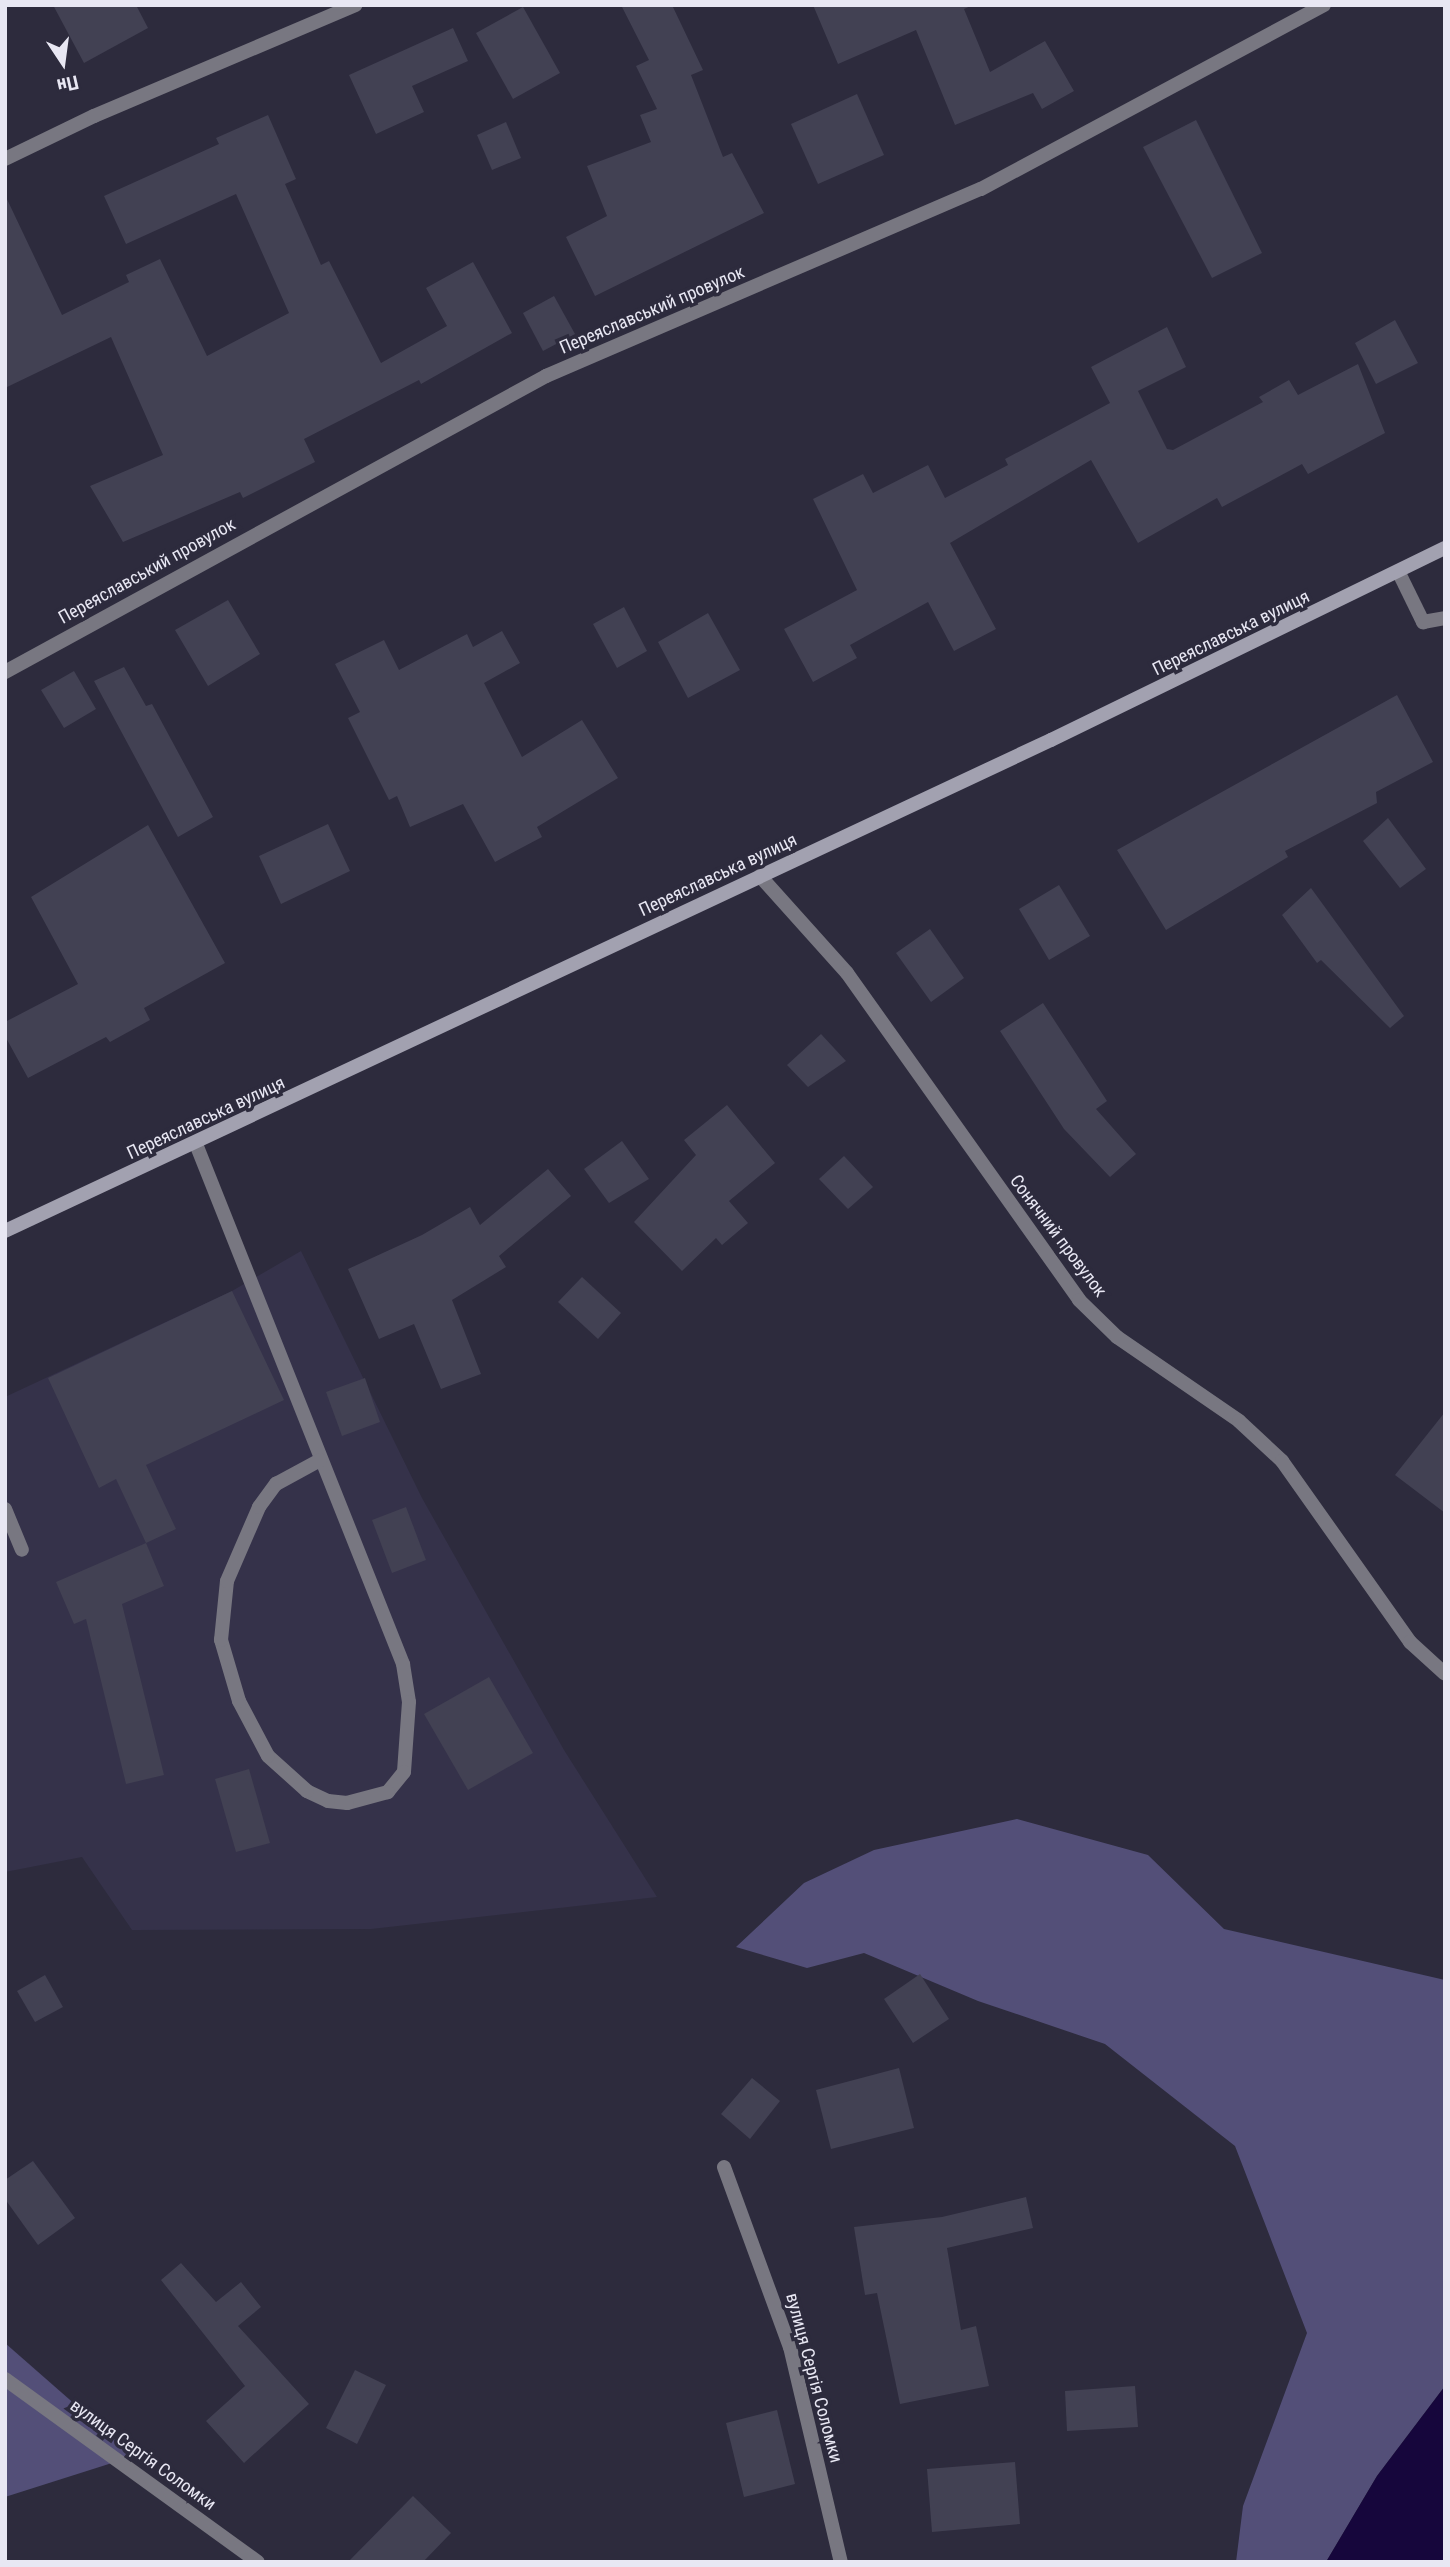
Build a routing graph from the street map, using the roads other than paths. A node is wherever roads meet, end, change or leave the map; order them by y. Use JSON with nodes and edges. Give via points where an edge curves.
{"nodes":[{"id":1,"x":355,"y":5,"type":"edge"},
{"id":2,"x":1324,"y":5,"type":"edge"},
{"id":3,"x":5,"y":159,"type":"edge"},
{"id":4,"x":1445,"y":548,"type":"edge"},
{"id":5,"x":1399,"y":573,"type":"junction"},
{"id":6,"x":1445,"y":618,"type":"edge"},
{"id":7,"x":5,"y":672,"type":"edge"},
{"id":8,"x":760,"y":876,"type":"junction"},
{"id":9,"x":196,"y":1144,"type":"junction"},
{"id":10,"x":5,"y":1231,"type":"edge"},
{"id":11,"x":320,"y":1460,"type":"junction"},
{"id":12,"x":5,"y":1509,"type":"edge"},
{"id":13,"x":22,"y":1550,"type":"dead end"},
{"id":14,"x":1445,"y":1674,"type":"edge"},
{"id":15,"x":724,"y":2167,"type":"dead end"},
{"id":16,"x":5,"y":2379,"type":"edge"},
{"id":17,"x":258,"y":2562,"type":"edge"},
{"id":18,"x":841,"y":2562,"type":"edge"}],
"edges":[{"from":1,"to":3,"type":"street","via":[[94,116]]},
{"from":2,"to":7,"type":"street","name":"Переяславський провулок","via":[[981,189],[546,376]]},
{"from":4,"to":5,"type":"main road","name":"Переяславська вулиця"},
{"from":5,"to":6,"type":"street","via":[[1423,622]]},
{"from":5,"to":8,"type":"main road","name":"Переяславська вулиця"},
{"from":8,"to":9,"type":"main road","name":"Переяславська вулиця"},
{"from":8,"to":14,"type":"street","name":"Сонячний провулок","via":[[847,973],[1079,1300],[1117,1337],[1239,1421],[1268,1447],[1307,1492],[1410,1642]]},
{"from":9,"to":10,"type":"main road","name":"Переяславська вулиця"},
{"from":9,"to":11,"type":"street"},
{"from":11,"to":11,"type":"street","via":[[397,1647],[408,1702],[408,1756],[401,1779],[381,1796],[347,1803],[328,1801],[307,1791],[268,1756],[239,1700],[221,1640],[228,1581],[259,1507],[276,1484]]},
{"from":12,"to":13,"type":"street"},
{"from":15,"to":18,"type":"street","name":"вулиця Сергія Соломки","via":[[790,2347]]},
{"from":16,"to":17,"type":"street","name":"вулиця Сергія Соломки"}]}
